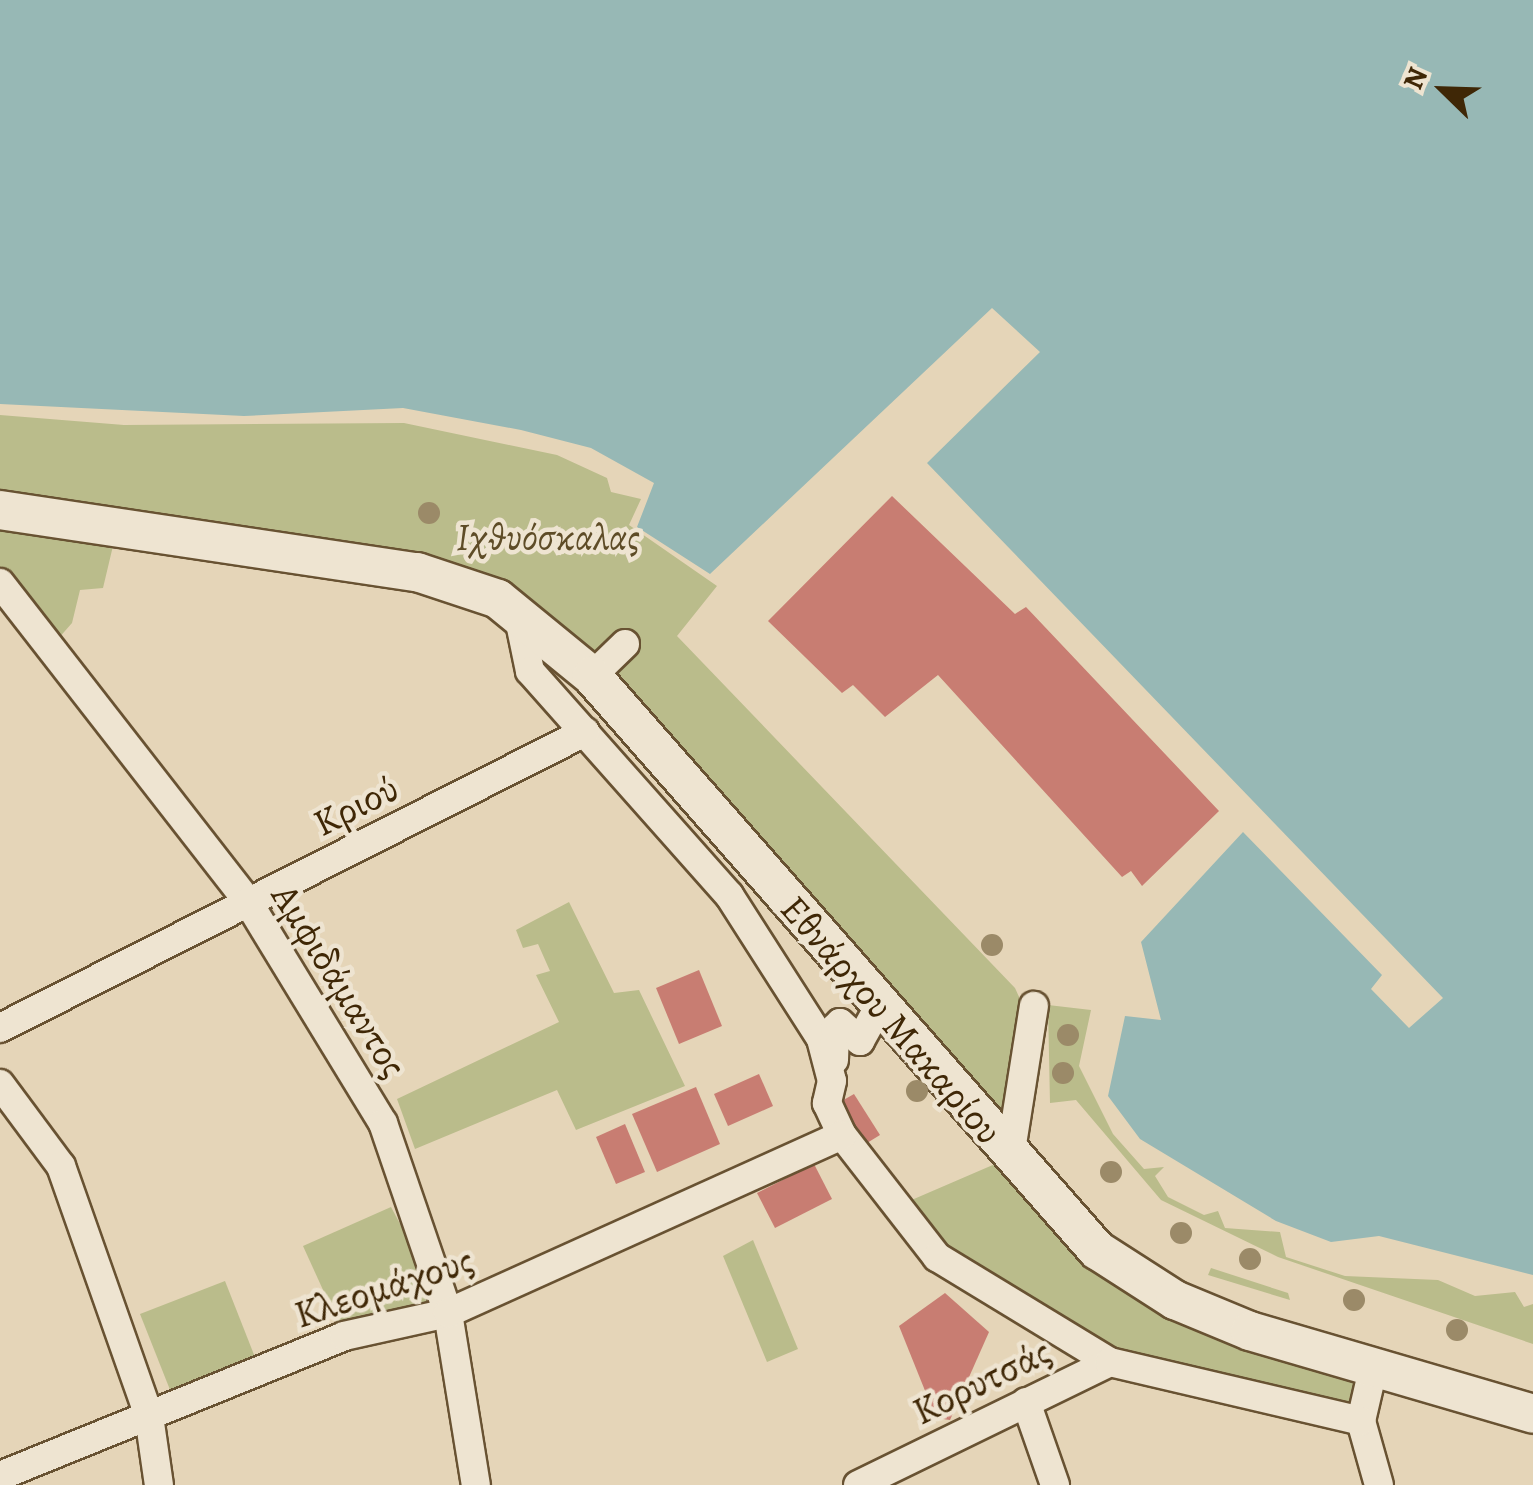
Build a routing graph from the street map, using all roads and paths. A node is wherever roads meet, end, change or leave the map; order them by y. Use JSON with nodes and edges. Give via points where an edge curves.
{"nodes":[{"id":1,"x":0,"y":510,"type":"edge"},
{"id":2,"x":0,"y":583,"type":"edge"},
{"id":3,"x":519,"y":618,"type":"junction"},
{"id":4,"x":625,"y":644,"type":"dead end"},
{"id":5,"x":592,"y":676,"type":"junction"},
{"id":6,"x":585,"y":732,"type":"junction"},
{"id":7,"x":248,"y":902,"type":"junction"},
{"id":8,"x":1034,"y":1006,"type":"dead end"},
{"id":9,"x":878,"y":1009,"type":"junction"},
{"id":10,"x":0,"y":1028,"type":"edge"},
{"id":11,"x":828,"y":1070,"type":"junction"},
{"id":12,"x":0,"y":1084,"type":"edge"},
{"id":13,"x":842,"y":1136,"type":"junction"},
{"id":14,"x":1010,"y":1157,"type":"junction"},
{"id":15,"x":448,"y":1314,"type":"junction"},
{"id":16,"x":1110,"y":1362,"type":"junction"},
{"id":17,"x":1373,"y":1369,"type":"junction"},
{"id":18,"x":1026,"y":1402,"type":"junction"},
{"id":19,"x":1533,"y":1414,"type":"edge"},
{"id":20,"x":149,"y":1416,"type":"junction"},
{"id":21,"x":1361,"y":1422,"type":"junction"},
{"id":22,"x":0,"y":1476,"type":"edge"},
{"id":23,"x":159,"y":1485,"type":"edge"},
{"id":24,"x":476,"y":1485,"type":"edge"},
{"id":25,"x":858,"y":1485,"type":"edge"},
{"id":26,"x":1055,"y":1485,"type":"edge"},
{"id":27,"x":1379,"y":1485,"type":"edge"}],
"edges":[{"from":1,"to":3,"type":"street","name":"Εθνάρχου Μακαρίου","via":[[466,586]]},
{"from":2,"to":7,"type":"street","name":"Αμφιδάμαντος"},
{"from":3,"to":5,"type":"street","name":"Εθνάρχου Μακαρίου"},
{"from":3,"to":6,"type":"street","via":[[530,670]]},
{"from":4,"to":5,"type":"street"},
{"from":5,"to":9,"type":"street","name":"Εθνάρχου Μακαρίου"},
{"from":6,"to":7,"type":"street","name":"Κριού"},
{"from":6,"to":11,"type":"street","via":[[729,895],[821,1039]]},
{"from":7,"to":10,"type":"street","name":"Κριού"},
{"from":7,"to":15,"type":"street","name":"Αμφιδάμαντος","via":[[383,1123]]},
{"from":8,"to":14,"type":"street"},
{"from":9,"to":11,"type":"street","via":[[860,1041],[840,1023],[835,1028],[840,1053]]},
{"from":9,"to":14,"type":"street","name":"Εθνάρχου Μακαρίου"},
{"from":11,"to":13,"type":"street","via":[[826,1103]]},
{"from":12,"to":20,"type":"street","via":[[61,1166]]},
{"from":13,"to":15,"type":"street","name":"Κλεομάχους"},
{"from":13,"to":16,"type":"street","via":[[936,1256]]},
{"from":14,"to":17,"type":"street","name":"Εθνάρχου Μακαρίου","via":[[1097,1250],[1175,1300]]},
{"from":15,"to":20,"type":"street","name":"Κλεομάχους","via":[[344,1336]]},
{"from":15,"to":24,"type":"street","name":"Αμφιδάμαντος"},
{"from":16,"to":18,"type":"street","name":"Κορυτσάς"},
{"from":16,"to":21,"type":"street","name":"Κορυτσάς","via":[[1142,1363]]},
{"from":17,"to":19,"type":"street","name":"Εθνάρχου Μακαρίου"},
{"from":17,"to":21,"type":"street"},
{"from":18,"to":25,"type":"street","name":"Κορυτσάς"},
{"from":18,"to":26,"type":"street"},
{"from":20,"to":22,"type":"street","name":"Κλεομάχους"},
{"from":20,"to":23,"type":"street"},
{"from":21,"to":27,"type":"street"}]}
